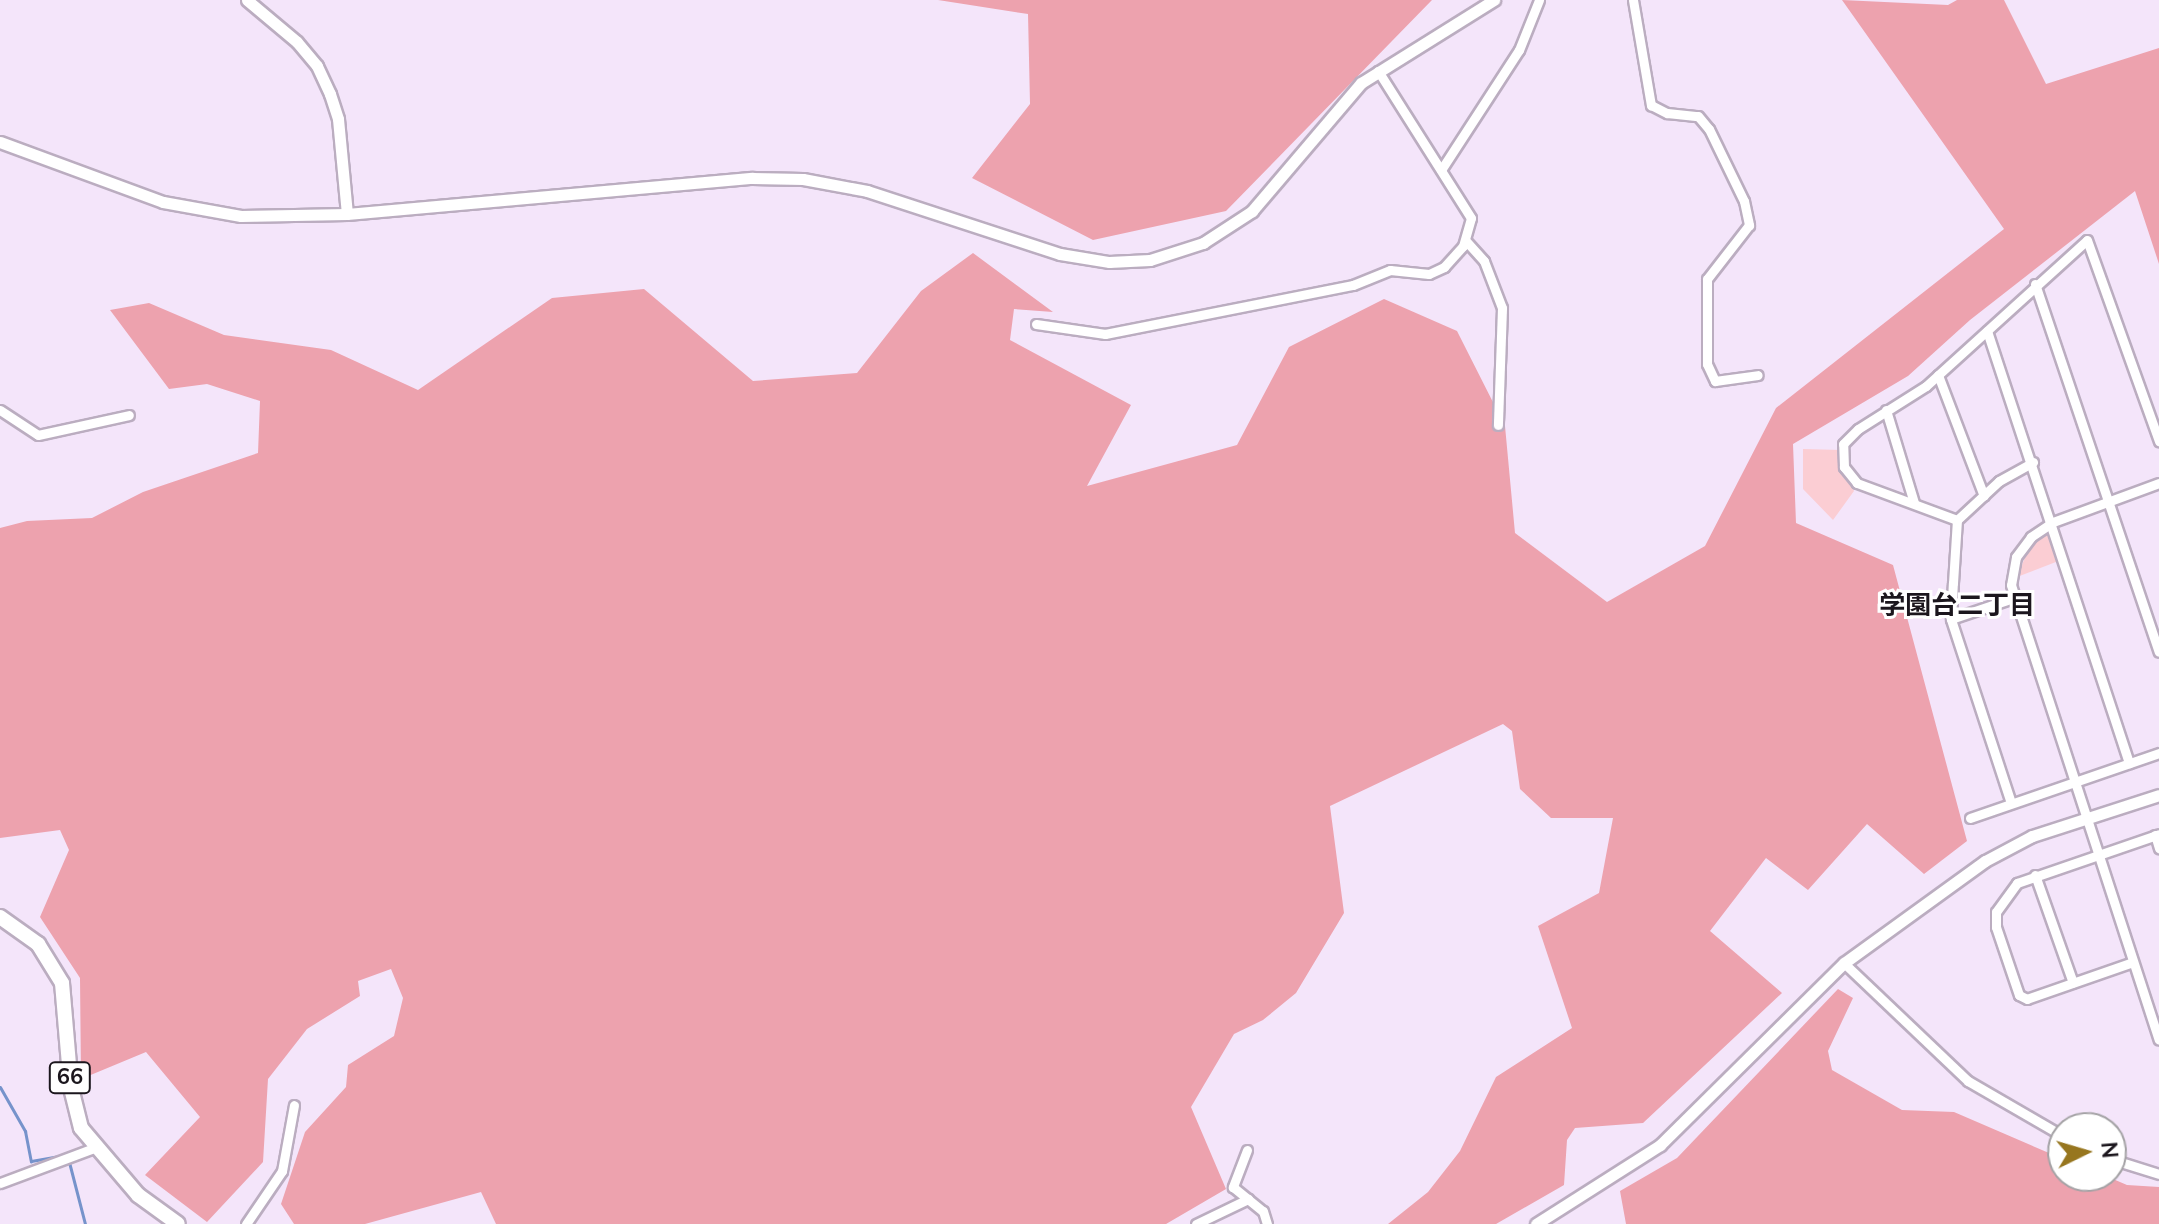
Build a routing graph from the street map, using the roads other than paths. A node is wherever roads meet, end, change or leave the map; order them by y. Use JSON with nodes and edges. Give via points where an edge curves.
{"nodes":[{"id":1,"x":247,"y":0,"type":"edge"},
{"id":2,"x":1494,"y":0,"type":"edge"},
{"id":3,"x":1539,"y":0,"type":"edge"},
{"id":4,"x":1633,"y":0,"type":"edge"},
{"id":5,"x":1378,"y":71,"type":"junction"},
{"id":6,"x":0,"y":142,"type":"edge"},
{"id":7,"x":1441,"y":170,"type":"junction"},
{"id":8,"x":347,"y":214,"type":"junction"},
{"id":9,"x":1466,"y":241,"type":"junction"},
{"id":10,"x":2035,"y":284,"type":"junction"},
{"id":11,"x":1036,"y":324,"type":"dead end"},
{"id":12,"x":1987,"y":331,"type":"junction"},
{"id":13,"x":1758,"y":375,"type":"dead end"},
{"id":14,"x":1938,"y":375,"type":"junction"},
{"id":15,"x":0,"y":410,"type":"edge"},
{"id":16,"x":1886,"y":410,"type":"junction"},
{"id":17,"x":2154,"y":410,"type":"edge"},
{"id":18,"x":129,"y":415,"type":"dead end"},
{"id":19,"x":1498,"y":425,"type":"dead end"},
{"id":20,"x":2159,"y":441,"type":"edge"},
{"id":21,"x":2033,"y":462,"type":"junction"},
{"id":22,"x":2159,"y":483,"type":"edge"},
{"id":23,"x":1984,"y":496,"type":"junction"},
{"id":24,"x":2112,"y":502,"type":"junction"},
{"id":25,"x":1914,"y":503,"type":"junction"},
{"id":26,"x":1957,"y":520,"type":"junction"},
{"id":27,"x":2053,"y":522,"type":"junction"},
{"id":28,"x":2013,"y":598,"type":"junction"},
{"id":29,"x":1951,"y":619,"type":"junction"},
{"id":30,"x":2159,"y":652,"type":"edge"},
{"id":31,"x":2159,"y":753,"type":"edge"},
{"id":32,"x":2129,"y":763,"type":"junction"},
{"id":33,"x":2073,"y":782,"type":"junction"},
{"id":34,"x":2159,"y":795,"type":"edge"},
{"id":35,"x":2011,"y":803,"type":"junction"},
{"id":36,"x":1970,"y":818,"type":"dead end"},
{"id":37,"x":2085,"y":819,"type":"junction"},
{"id":38,"x":2157,"y":835,"type":"edge"},
{"id":39,"x":2159,"y":848,"type":"edge"},
{"id":40,"x":2097,"y":855,"type":"junction"},
{"id":41,"x":2035,"y":875,"type":"junction"},
{"id":42,"x":0,"y":917,"type":"edge"},
{"id":43,"x":2133,"y":962,"type":"junction"},
{"id":44,"x":1844,"y":963,"type":"junction"},
{"id":45,"x":2073,"y":983,"type":"junction"},
{"id":46,"x":2159,"y":1040,"type":"edge"},
{"id":47,"x":294,"y":1105,"type":"dead end"},
{"id":48,"x":2047,"y":1127,"type":"edge"},
{"id":49,"x":94,"y":1148,"type":"junction"},
{"id":50,"x":1247,"y":1150,"type":"dead end"},
{"id":51,"x":2127,"y":1164,"type":"edge"},
{"id":52,"x":2159,"y":1174,"type":"edge"},
{"id":53,"x":0,"y":1183,"type":"edge"},
{"id":54,"x":1248,"y":1199,"type":"junction"},
{"id":55,"x":178,"y":1224,"type":"edge"},
{"id":56,"x":246,"y":1224,"type":"edge"},
{"id":57,"x":1196,"y":1224,"type":"edge"},
{"id":58,"x":1264,"y":1224,"type":"edge"},
{"id":59,"x":1536,"y":1224,"type":"edge"}],
"edges":[{"from":1,"to":8,"type":"street","via":[[317,66],[338,119]]},
{"from":2,"to":5,"type":"street"},
{"from":3,"to":7,"type":"street","via":[[1519,50]]},
{"from":4,"to":13,"type":"street","via":[[1651,105],[1667,113],[1698,116],[1744,201],[1749,225],[1707,279],[1707,364],[1715,381]]},
{"from":5,"to":7,"type":"street"},
{"from":5,"to":8,"type":"street","via":[[1328,119],[1252,211],[1203,243],[1150,260],[1109,262],[1060,254],[867,191],[803,179],[752,178]]},
{"from":6,"to":8,"type":"street","via":[[163,202],[267,218]]},
{"from":7,"to":9,"type":"street","via":[[1471,218]]},
{"from":9,"to":11,"type":"street","via":[[1437,273],[1402,275],[1390,270],[1353,285],[1173,324],[1105,334]]},
{"from":9,"to":19,"type":"street","via":[[1484,261],[1502,308]]},
{"from":10,"to":12,"type":"street"},
{"from":10,"to":17,"type":"street","via":[[2080,242],[2090,240]]},
{"from":10,"to":24,"type":"street"},
{"from":12,"to":14,"type":"street"},
{"from":12,"to":21,"type":"street"},
{"from":14,"to":16,"type":"street"},
{"from":14,"to":23,"type":"street"},
{"from":15,"to":18,"type":"street","via":[[38,435]]},
{"from":16,"to":25,"type":"street"},
{"from":16,"to":25,"type":"street","via":[[1846,439],[1844,467],[1857,483]]},
{"from":17,"to":20,"type":"street"},
{"from":21,"to":23,"type":"street"},
{"from":21,"to":27,"type":"street"},
{"from":22,"to":24,"type":"street"},
{"from":23,"to":26,"type":"street"},
{"from":24,"to":27,"type":"street"},
{"from":24,"to":30,"type":"street"},
{"from":25,"to":26,"type":"street"},
{"from":26,"to":29,"type":"street"},
{"from":27,"to":28,"type":"street","via":[[2031,537],[2016,557]]},
{"from":27,"to":32,"type":"street"},
{"from":28,"to":29,"type":"street"},
{"from":28,"to":33,"type":"street"},
{"from":29,"to":35,"type":"street"},
{"from":31,"to":32,"type":"street"},
{"from":32,"to":33,"type":"street"},
{"from":33,"to":35,"type":"street"},
{"from":33,"to":37,"type":"street"},
{"from":34,"to":37,"type":"street"},
{"from":35,"to":36,"type":"street"},
{"from":37,"to":40,"type":"street"},
{"from":37,"to":44,"type":"street","via":[[2001,851]]},
{"from":38,"to":39,"type":"street"},
{"from":38,"to":40,"type":"street"},
{"from":40,"to":41,"type":"street"},
{"from":40,"to":43,"type":"street"},
{"from":41,"to":45,"type":"street"},
{"from":41,"to":45,"type":"street","via":[[2005,894],[1996,912],[1996,927],[2019,995],[2034,1000]]},
{"from":42,"to":49,"type":"main road","number":"66","via":[[38,944],[62,983],[74,1109]]},
{"from":43,"to":45,"type":"street"},
{"from":43,"to":46,"type":"street"},
{"from":44,"to":48,"type":"street","via":[[1968,1081]]},
{"from":44,"to":59,"type":"street","via":[[1660,1145]]},
{"from":47,"to":56,"type":"street","via":[[282,1171]]},
{"from":49,"to":53,"type":"street"},
{"from":49,"to":55,"type":"main road","number":"66","via":[[138,1195]]},
{"from":50,"to":54,"type":"street","via":[[1233,1187]]},
{"from":51,"to":52,"type":"street"},
{"from":54,"to":57,"type":"street"},
{"from":54,"to":58,"type":"street","via":[[1263,1211]]}]}
